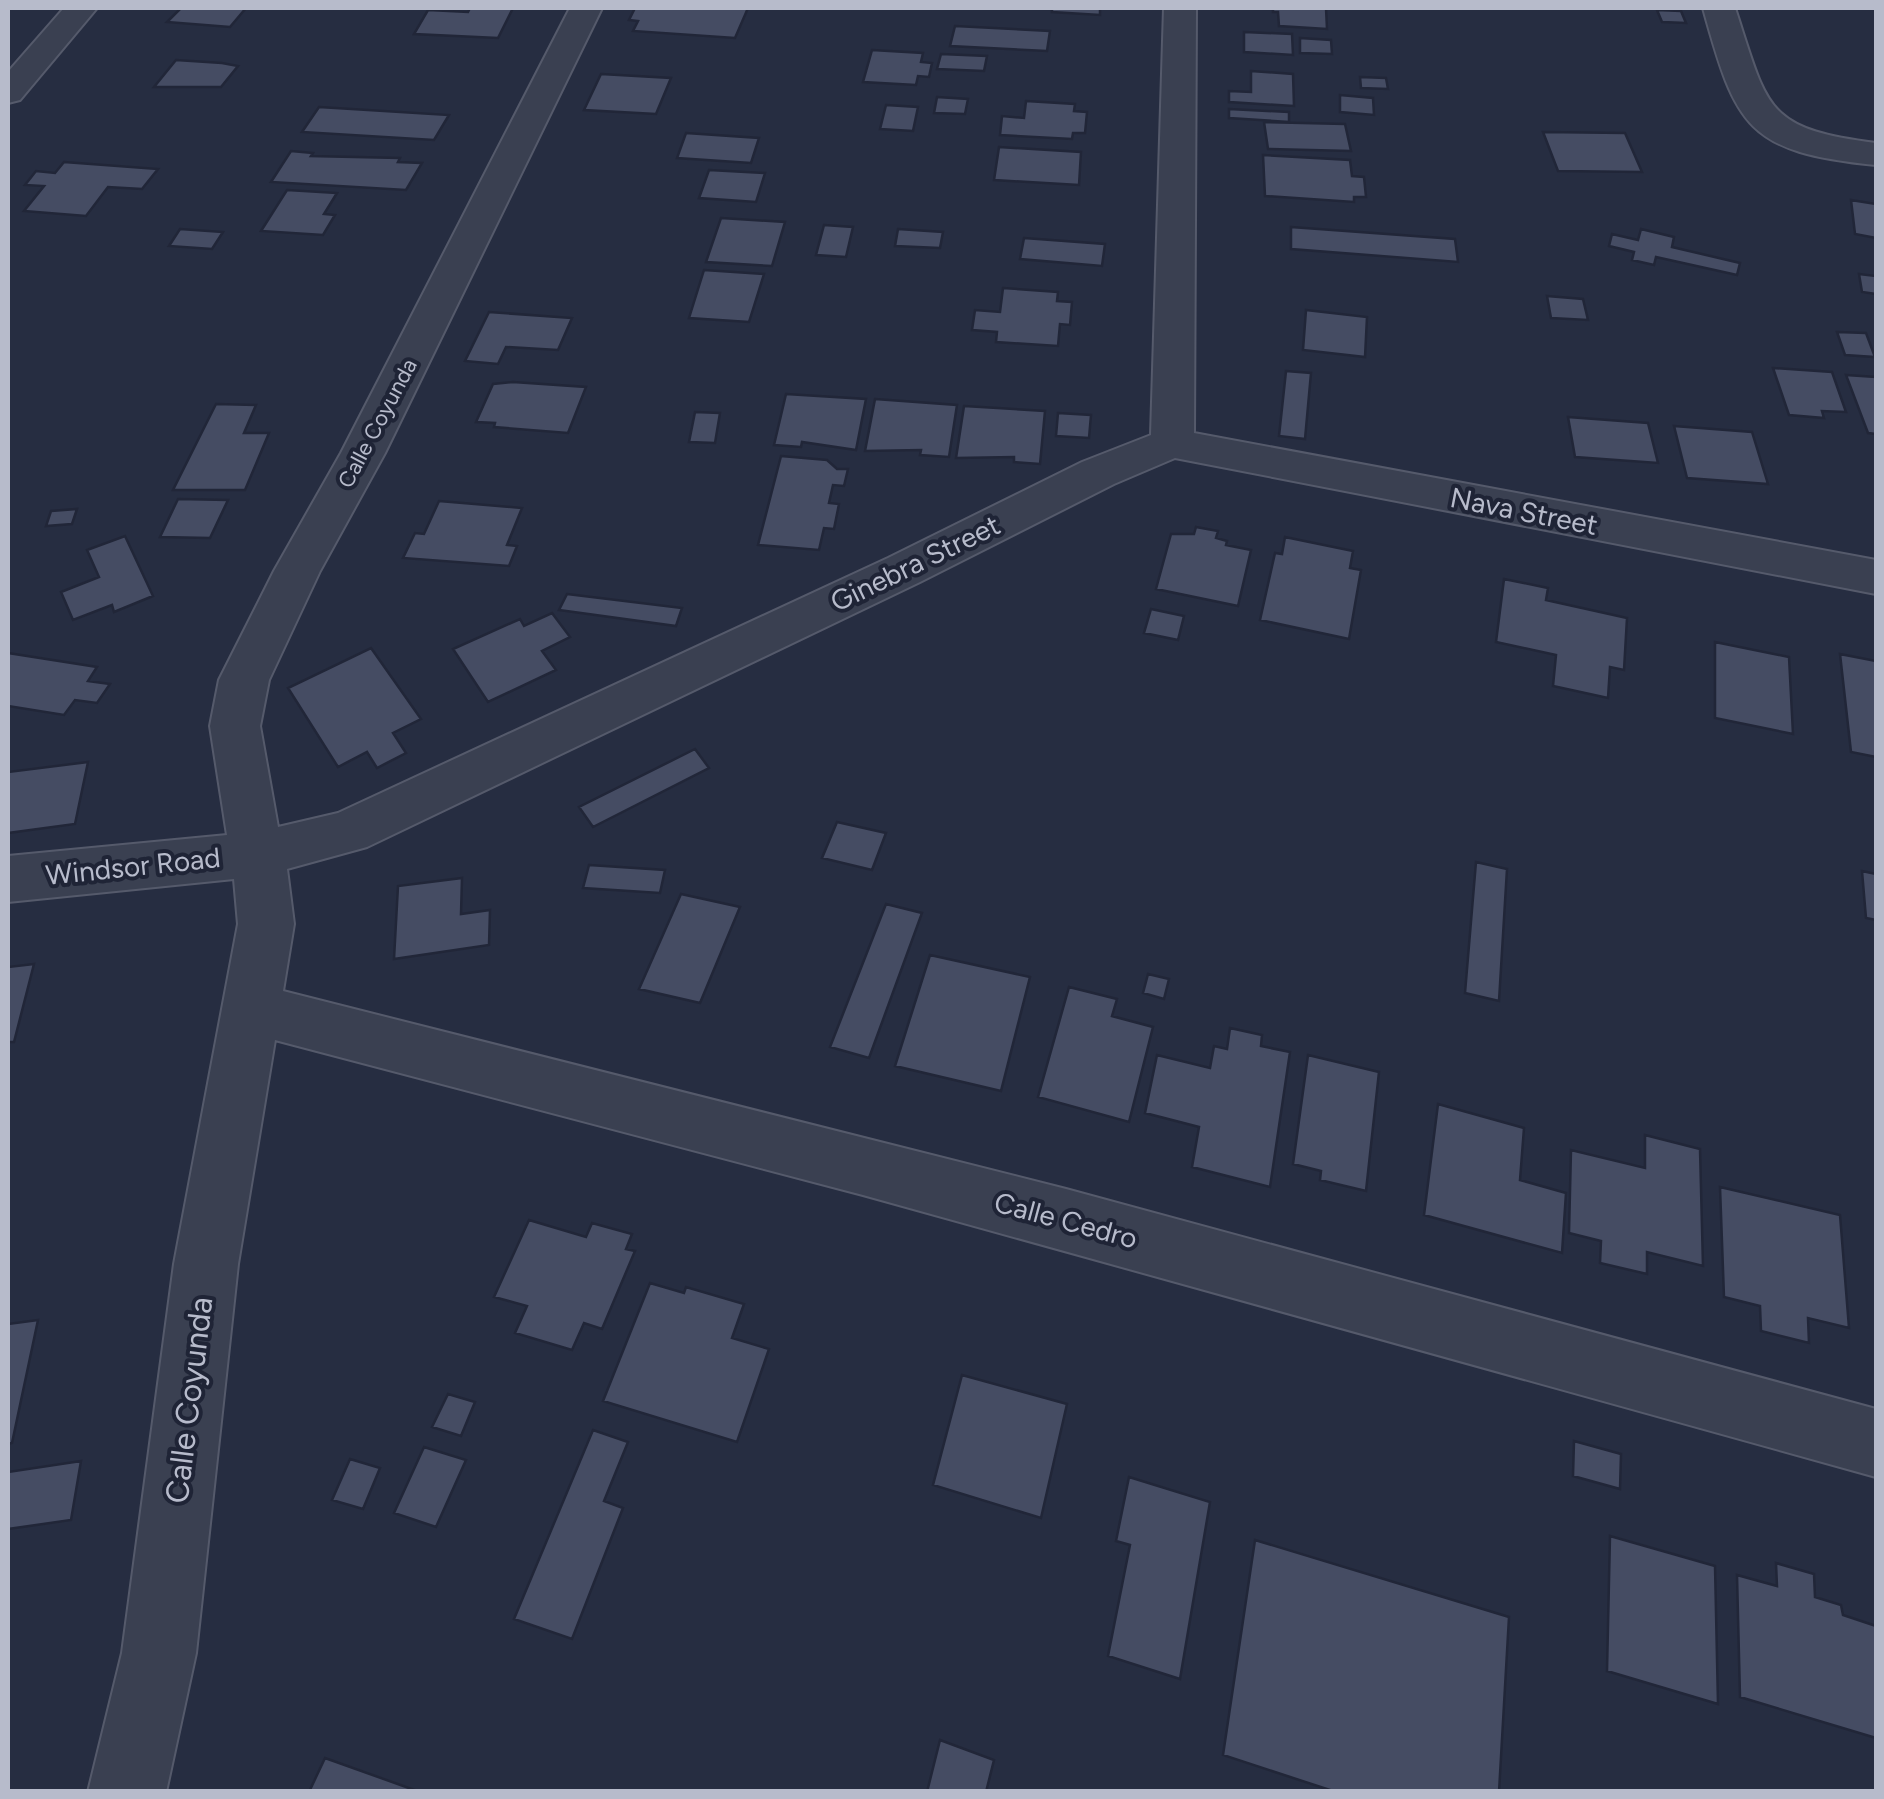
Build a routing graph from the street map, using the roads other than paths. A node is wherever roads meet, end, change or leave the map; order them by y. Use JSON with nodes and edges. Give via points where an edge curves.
{"nodes":[{"id":1,"x":81,"y":8,"type":"edge"},
{"id":2,"x":586,"y":8,"type":"edge"},
{"id":3,"x":1180,"y":8,"type":"edge"},
{"id":4,"x":1719,"y":8,"type":"edge"},
{"id":5,"x":8,"y":93,"type":"edge"},
{"id":6,"x":1876,"y":154,"type":"edge"},
{"id":7,"x":1172,"y":443,"type":"junction"},
{"id":8,"x":1876,"y":578,"type":"edge"},
{"id":9,"x":258,"y":854,"type":"junction"},
{"id":10,"x":8,"y":879,"type":"edge"},
{"id":11,"x":256,"y":983,"type":"junction"},
{"id":12,"x":1876,"y":1443,"type":"edge"},
{"id":13,"x":127,"y":1792,"type":"edge"}],
"edges":[{"from":1,"to":5,"type":"street"},
{"from":2,"to":9,"type":"street","name":"Calle Coyunda","via":[[244,680],[235,726]]},
{"from":3,"to":7,"type":"street"},
{"from":4,"to":6,"type":"street","via":[[1740,73],[1768,125]]},
{"from":7,"to":8,"type":"street","name":"Nava Street"},
{"from":7,"to":9,"type":"street","name":"Ginebra Street","via":[[348,832]]},
{"from":9,"to":10,"type":"street","name":"Windsor Road"},
{"from":9,"to":11,"type":"street","name":"Calle Coyunda","via":[[266,924]]},
{"from":11,"to":12,"type":"street","name":"Calle Cedro","via":[[553,1082]]},
{"from":11,"to":13,"type":"street","name":"Calle Coyunda","via":[[206,1264],[159,1653]]}]}
